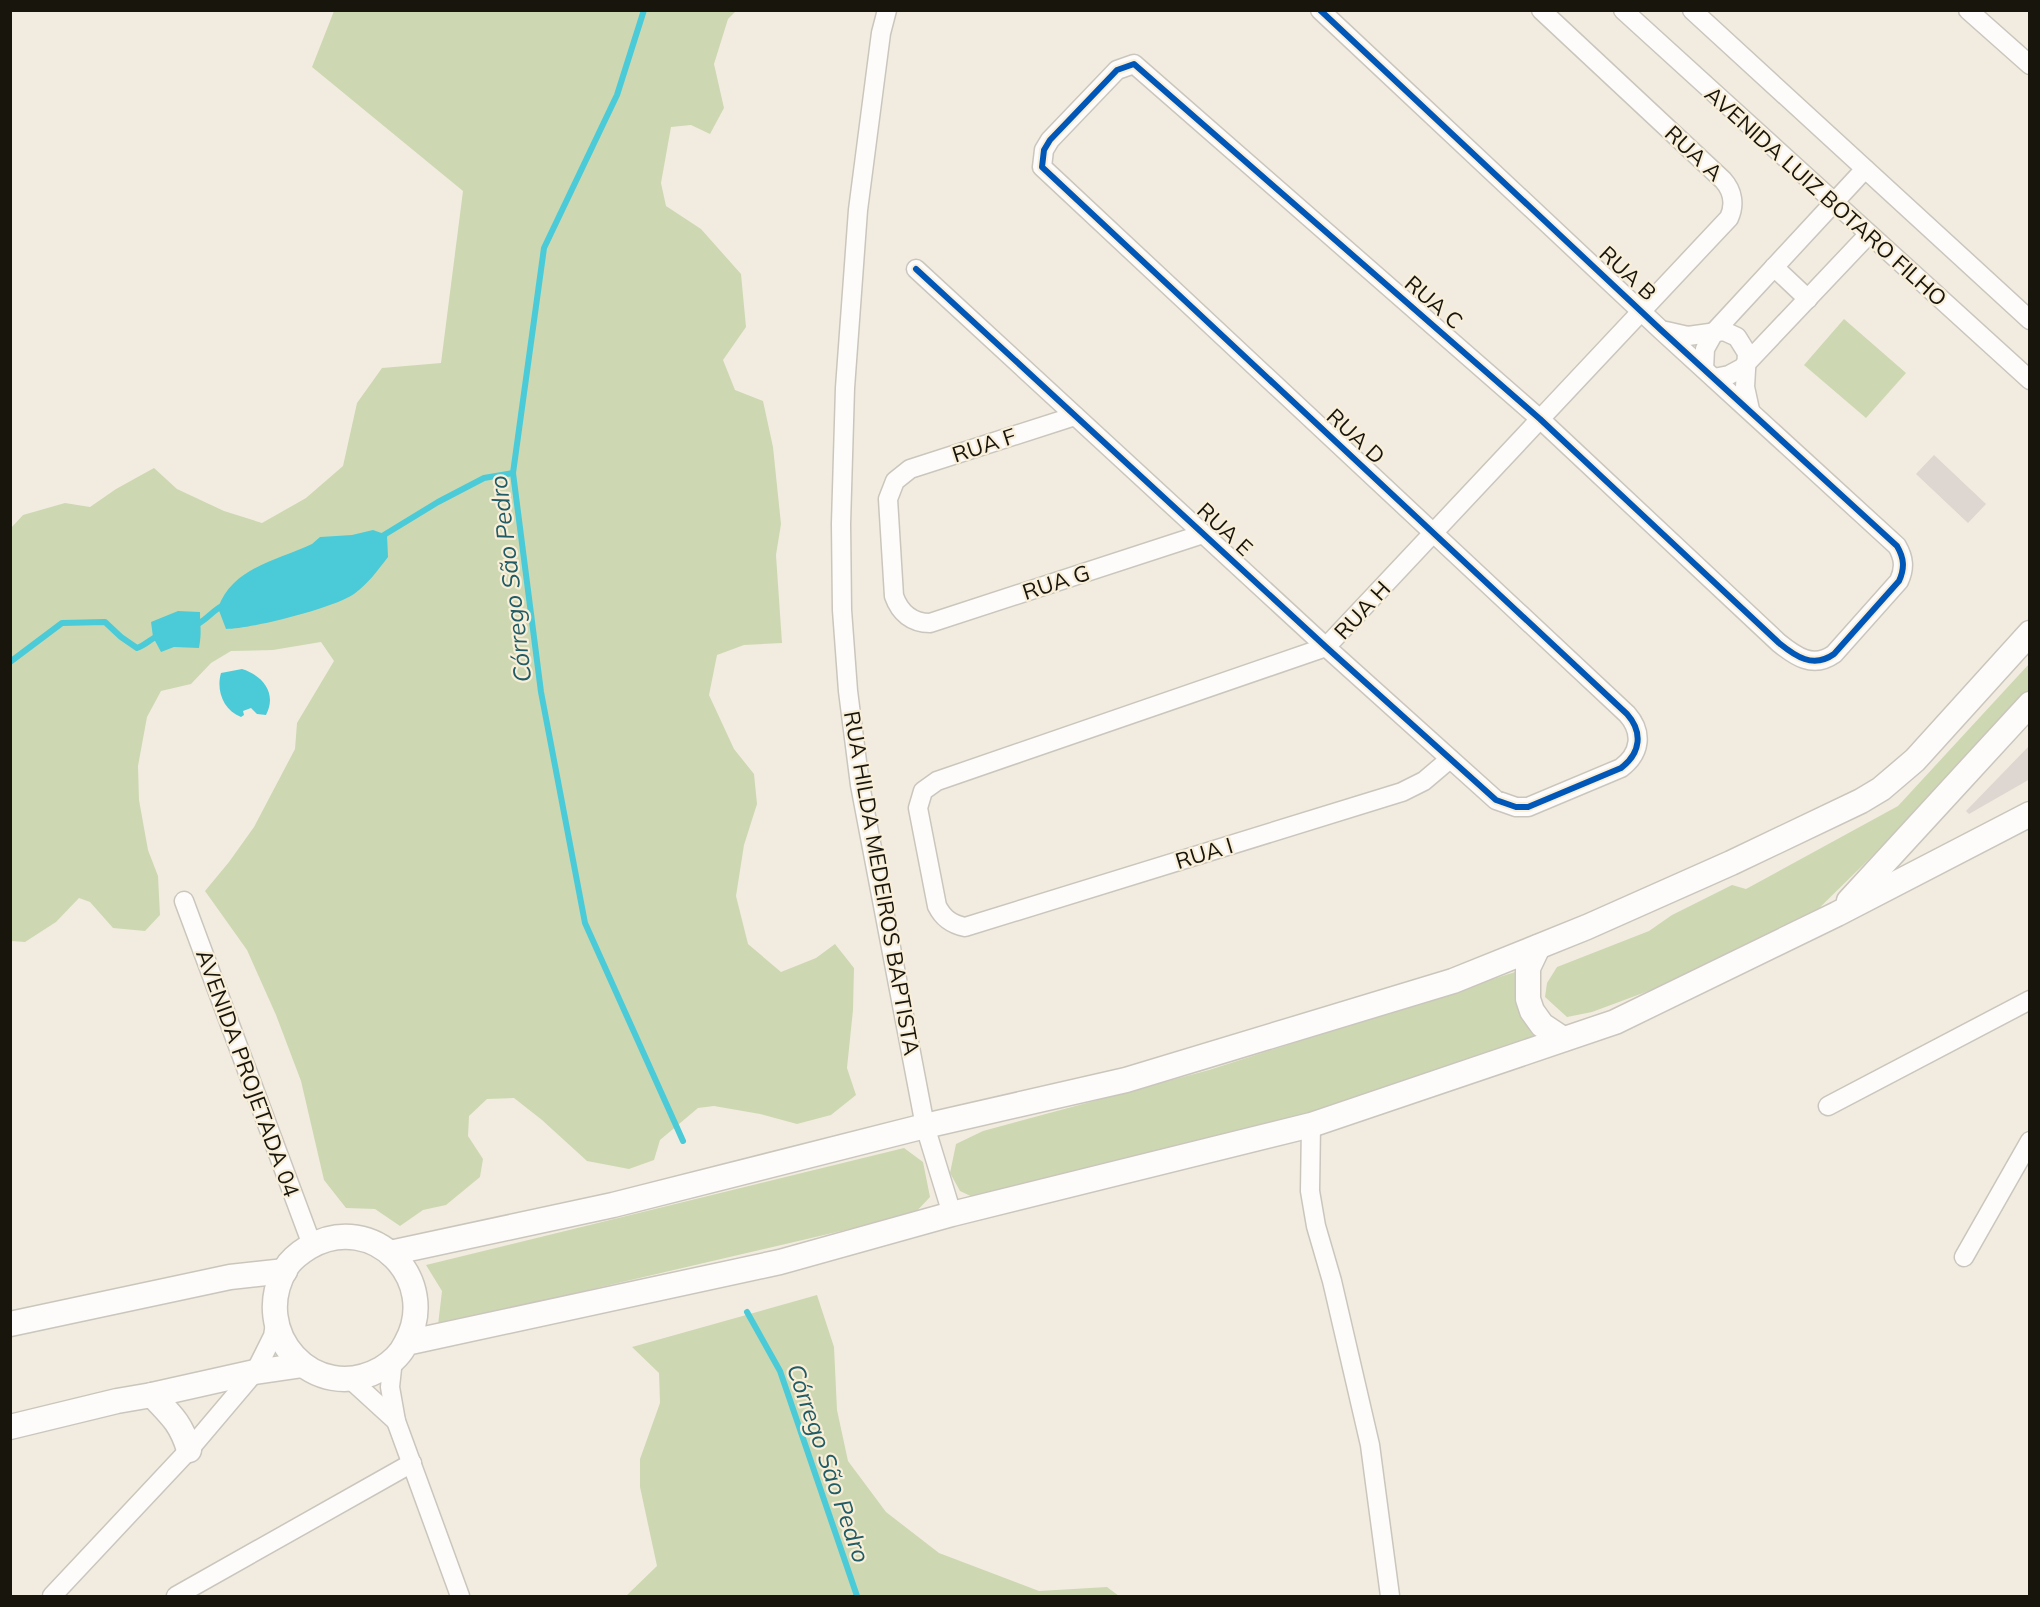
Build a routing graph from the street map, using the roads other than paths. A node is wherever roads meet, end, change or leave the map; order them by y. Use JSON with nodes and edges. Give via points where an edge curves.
{"nodes":[{"id":1,"x":886,"y":10,"type":"edge"},
{"id":2,"x":1320,"y":10,"type":"edge"},
{"id":3,"x":1541,"y":10,"type":"edge"},
{"id":4,"x":1623,"y":10,"type":"edge"},
{"id":5,"x":1692,"y":10,"type":"edge"},
{"id":6,"x":1968,"y":10,"type":"edge"},
{"id":7,"x":2030,"y":65,"type":"edge"},
{"id":8,"x":1042,"y":167,"type":"joint"},
{"id":9,"x":1865,"y":169,"type":"junction"},
{"id":10,"x":1833,"y":203,"type":"junction"},
{"id":11,"x":1868,"y":235,"type":"junction"},
{"id":12,"x":1774,"y":267,"type":"junction"},
{"id":13,"x":916,"y":269,"type":"dead end"},
{"id":14,"x":1808,"y":299,"type":"junction"},
{"id":15,"x":1641,"y":311,"type":"junction"},
{"id":16,"x":2030,"y":320,"type":"edge"},
{"id":17,"x":1661,"y":330,"type":"junction"},
{"id":18,"x":1715,"y":331,"type":"junction"},
{"id":19,"x":1747,"y":363,"type":"junction"},
{"id":20,"x":1709,"y":373,"type":"junction"},
{"id":21,"x":2030,"y":380,"type":"edge"},
{"id":22,"x":1750,"y":411,"type":"junction"},
{"id":23,"x":1076,"y":416,"type":"junction"},
{"id":24,"x":1540,"y":419,"type":"junction"},
{"id":25,"x":1433,"y":533,"type":"junction"},
{"id":26,"x":1203,"y":534,"type":"junction"},
{"id":27,"x":909,"y":618,"type":"joint"},
{"id":28,"x":2030,"y":633,"type":"edge"},
{"id":29,"x":1326,"y":647,"type":"junction"},
{"id":30,"x":1816,"y":661,"type":"joint"},
{"id":31,"x":2030,"y":704,"type":"edge"},
{"id":32,"x":1450,"y":759,"type":"junction"},
{"id":33,"x":1516,"y":807,"type":"joint"},
{"id":34,"x":2030,"y":814,"type":"edge"},
{"id":35,"x":184,"y":901,"type":"dead end"},
{"id":36,"x":1837,"y":914,"type":"junction"},
{"id":37,"x":950,"y":922,"type":"joint"},
{"id":38,"x":1538,"y":947,"type":"junction"},
{"id":39,"x":2030,"y":1000,"type":"edge"},
{"id":40,"x":1563,"y":1040,"type":"junction"},
{"id":41,"x":1828,"y":1106,"type":"dead end"},
{"id":42,"x":1311,"y":1125,"type":"junction"},
{"id":43,"x":926,"y":1126,"type":"junction"},
{"id":44,"x":2030,"y":1141,"type":"edge"},
{"id":45,"x":952,"y":1214,"type":"junction"},
{"id":46,"x":312,"y":1245,"type":"junction"},
{"id":47,"x":390,"y":1253,"type":"junction"},
{"id":48,"x":1964,"y":1257,"type":"dead end"},
{"id":49,"x":285,"y":1271,"type":"junction"},
{"id":50,"x":276,"y":1323,"type":"junction"},
{"id":51,"x":10,"y":1324,"type":"edge"},
{"id":52,"x":399,"y":1351,"type":"junction"},
{"id":53,"x":303,"y":1365,"type":"junction"},
{"id":54,"x":255,"y":1372,"type":"junction"},
{"id":55,"x":350,"y":1379,"type":"junction"},
{"id":56,"x":152,"y":1395,"type":"junction"},
{"id":57,"x":396,"y":1421,"type":"junction"},
{"id":58,"x":10,"y":1427,"type":"edge"},
{"id":59,"x":189,"y":1450,"type":"junction"},
{"id":60,"x":411,"y":1463,"type":"junction"},
{"id":61,"x":52,"y":1596,"type":"edge"},
{"id":62,"x":176,"y":1596,"type":"edge"},
{"id":63,"x":460,"y":1596,"type":"edge"},
{"id":64,"x":1390,"y":1596,"type":"edge"}],
"edges":[{"from":1,"to":43,"type":"street","name":"RUA HILDA MEDEIROS BAPTISTA","via":[[858,210],[845,388],[842,610],[860,786]]},
{"from":2,"to":15,"type":"street","name":"RUA B"},
{"from":3,"to":15,"type":"street","name":"RUA A","via":[[1723,180],[1731,193],[1729,218]]},
{"from":4,"to":10,"type":"street","name":"AVENIDA LUIZ BOTARO FILHO"},
{"from":5,"to":9,"type":"street","name":"AVENIDA LUIZ BOTARO FILHO"},
{"from":6,"to":7,"type":"street"},
{"from":8,"to":24,"type":"street","name":"RUA C","via":[[1050,140],[1117,70],[1134,64]]},
{"from":8,"to":25,"type":"street","name":"RUA D"},
{"from":9,"to":10,"type":"street"},
{"from":9,"to":16,"type":"street","name":"AVENIDA LUIZ BOTARO FILHO"},
{"from":10,"to":11,"type":"street","name":"AVENIDA LUIZ BOTARO FILHO"},
{"from":10,"to":12,"type":"street"},
{"from":11,"to":14,"type":"street"},
{"from":11,"to":21,"type":"street","name":"AVENIDA LUIZ BOTARO FILHO"},
{"from":12,"to":14,"type":"street"},
{"from":12,"to":18,"type":"street"},
{"from":13,"to":23,"type":"street","name":"RUA E"},
{"from":14,"to":19,"type":"street"},
{"from":15,"to":17,"type":"street","name":"RUA B"},
{"from":15,"to":24,"type":"street","name":"RUA H"},
{"from":17,"to":18,"type":"street","via":[[1688,336]]},
{"from":17,"to":20,"type":"street","name":"RUA B"},
{"from":18,"to":19,"type":"street","via":[[1737,337],[1745,349]]},
{"from":18,"to":20,"type":"street","via":[[1705,349]]},
{"from":19,"to":20,"type":"street","via":[[1736,372]]},
{"from":19,"to":22,"type":"street","via":[[1745,387]]},
{"from":20,"to":22,"type":"street","name":"RUA B"},
{"from":22,"to":30,"type":"street","name":"RUA B","via":[[1897,546],[1902,555],[1901,576],[1895,586],[1834,654]]},
{"from":23,"to":26,"type":"street","name":"RUA E"},
{"from":23,"to":27,"type":"street","name":"RUA F","via":[[910,469],[895,481],[888,498],[894,596]]},
{"from":24,"to":25,"type":"street","name":"RUA H"},
{"from":24,"to":30,"type":"street","name":"RUA C","via":[[1779,643],[1796,657]]},
{"from":25,"to":29,"type":"street","name":"RUA H"},
{"from":25,"to":33,"type":"street","name":"RUA D","via":[[1619,705],[1634,721],[1639,735],[1633,757],[1621,768],[1534,805]]},
{"from":26,"to":27,"type":"street","name":"RUA G","via":[[930,623]]},
{"from":26,"to":29,"type":"street","name":"RUA E"},
{"from":28,"to":38,"type":"main road","via":[[1914,760],[1881,789],[1731,863]]},
{"from":29,"to":32,"type":"street","name":"RUA E"},
{"from":29,"to":37,"type":"street","name":"RUA H","via":[[929,785],[918,808],[937,906]]},
{"from":31,"to":36,"type":"main road"},
{"from":32,"to":33,"type":"street","name":"RUA E","via":[[1496,800]]},
{"from":32,"to":37,"type":"street","name":"RUA I","via":[[1424,781],[1402,792],[965,927]]},
{"from":34,"to":36,"type":"main road"},
{"from":35,"to":46,"type":"street","name":"AVENIDA PROJETADA 04"},
{"from":36,"to":40,"type":"main road","via":[[1616,1022]]},
{"from":38,"to":40,"type":"main road","via":[[1528,968],[1528,999],[1542,1025]]},
{"from":38,"to":43,"type":"main road","via":[[1453,981],[1137,1077]]},
{"from":39,"to":41,"type":"street"},
{"from":40,"to":42,"type":"main road"},
{"from":42,"to":45,"type":"main road"},
{"from":42,"to":64,"type":"street","via":[[1310,1191],[1370,1444]]},
{"from":43,"to":45,"type":"street","name":"RUA HILDA MEDEIROS BAPTISTA"},
{"from":43,"to":47,"type":"main road","via":[[613,1205]]},
{"from":44,"to":48,"type":"street"},
{"from":45,"to":52,"type":"main road","via":[[780,1262]]},
{"from":46,"to":47,"type":"main road","via":[[340,1236],[360,1238]]},
{"from":46,"to":49,"type":"main road"},
{"from":47,"to":52,"type":"main road","via":[[408,1273],[415,1292],[412,1332]]},
{"from":49,"to":50,"type":"main road","via":[[274,1303]]},
{"from":49,"to":51,"type":"main road","via":[[230,1277]]},
{"from":50,"to":53,"type":"main road","via":[[282,1342]]},
{"from":50,"to":54,"type":"street"},
{"from":52,"to":55,"type":"main road","via":[[388,1364]]},
{"from":52,"to":57,"type":"street","via":[[390,1387]]},
{"from":53,"to":54,"type":"main road"},
{"from":53,"to":55,"type":"main road","via":[[330,1378]]},
{"from":54,"to":56,"type":"main road"},
{"from":54,"to":59,"type":"street"},
{"from":55,"to":57,"type":"street"},
{"from":56,"to":58,"type":"main road"},
{"from":56,"to":59,"type":"main road","via":[[183,1430]]},
{"from":57,"to":60,"type":"street"},
{"from":59,"to":61,"type":"street"},
{"from":60,"to":62,"type":"street"},
{"from":60,"to":63,"type":"street"}]}
